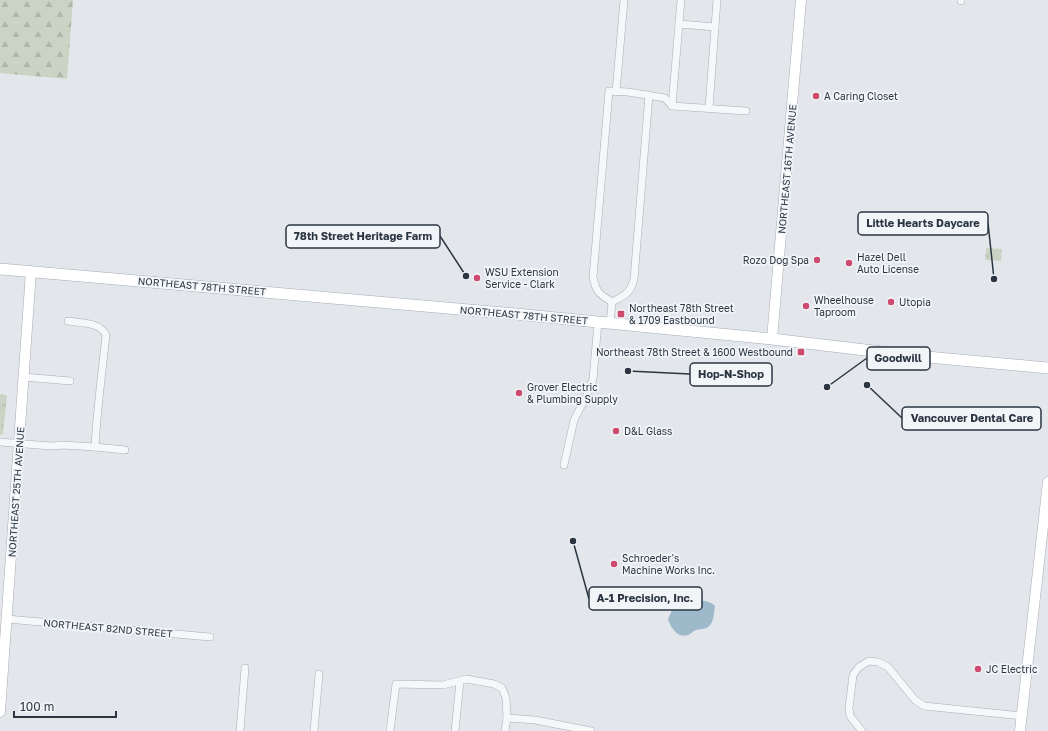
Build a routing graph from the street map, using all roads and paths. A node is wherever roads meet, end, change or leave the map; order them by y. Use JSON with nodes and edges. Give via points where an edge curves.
{"nodes":[{"id":1,"x":624,"y":0,"type":"edge"},
{"id":2,"x":681,"y":0,"type":"edge"},
{"id":3,"x":717,"y":0,"type":"edge"},
{"id":4,"x":801,"y":0,"type":"edge"},
{"id":5,"x":679,"y":24,"type":"junction"},
{"id":6,"x":715,"y":27,"type":"junction"},
{"id":7,"x":616,"y":92,"type":"junction"},
{"id":8,"x":649,"y":96,"type":"junction"},
{"id":9,"x":672,"y":106,"type":"junction"},
{"id":10,"x":709,"y":108,"type":"junction"},
{"id":11,"x":746,"y":111,"type":"dead end"},
{"id":12,"x":0,"y":269,"type":"edge"},
{"id":13,"x":31,"y":271,"type":"junction"},
{"id":14,"x":612,"y":302,"type":"junction"},
{"id":15,"x":68,"y":321,"type":"dead end"},
{"id":16,"x":598,"y":322,"type":"junction"},
{"id":17,"x":610,"y":324,"type":"junction"},
{"id":18,"x":772,"y":339,"type":"junction"},
{"id":19,"x":1048,"y":368,"type":"edge"},
{"id":20,"x":24,"y":377,"type":"junction"},
{"id":21,"x":70,"y":381,"type":"dead end"},
{"id":22,"x":0,"y":442,"type":"edge"},
{"id":23,"x":19,"y":444,"type":"junction"},
{"id":24,"x":94,"y":447,"type":"junction"},
{"id":25,"x":125,"y":450,"type":"dead end"},
{"id":26,"x":564,"y":465,"type":"dead end"},
{"id":27,"x":1048,"y":482,"type":"edge"},
{"id":28,"x":7,"y":619,"type":"junction"},
{"id":29,"x":210,"y":637,"type":"dead end"},
{"id":30,"x":245,"y":668,"type":"dead end"},
{"id":31,"x":319,"y":674,"type":"dead end"},
{"id":32,"x":460,"y":681,"type":"junction"},
{"id":33,"x":0,"y":712,"type":"edge"},
{"id":34,"x":1022,"y":716,"type":"junction"},
{"id":35,"x":507,"y":718,"type":"junction"},
{"id":36,"x":240,"y":731,"type":"edge"},
{"id":37,"x":314,"y":731,"type":"edge"},
{"id":38,"x":390,"y":731,"type":"edge"},
{"id":39,"x":455,"y":731,"type":"edge"},
{"id":40,"x":505,"y":731,"type":"edge"},
{"id":41,"x":591,"y":731,"type":"edge"},
{"id":42,"x":862,"y":731,"type":"edge"},
{"id":43,"x":1020,"y":731,"type":"edge"}],
"edges":[{"from":1,"to":7,"type":"street"},
{"from":2,"to":5,"type":"street"},
{"from":3,"to":6,"type":"street"},
{"from":4,"to":18,"type":"street","name":"NORTHEAST 16TH AVENUE"},
{"from":5,"to":6,"type":"street"},
{"from":5,"to":9,"type":"street"},
{"from":6,"to":10,"type":"street"},
{"from":7,"to":8,"type":"street"},
{"from":7,"to":14,"type":"street","via":[[609,91],[593,277],[595,289]]},
{"from":8,"to":9,"type":"street","via":[[665,98]]},
{"from":8,"to":14,"type":"street","via":[[634,279],[632,289]]},
{"from":9,"to":10,"type":"street"},
{"from":10,"to":11,"type":"street"},
{"from":12,"to":13,"type":"main road","name":"NORTHEAST 78TH STREET"},
{"from":13,"to":16,"type":"main road","name":"NORTHEAST 78TH STREET"},
{"from":13,"to":20,"type":"street","name":"NORTHEAST 25TH AVENUE"},
{"from":14,"to":17,"type":"street"},
{"from":15,"to":24,"type":"street","via":[[98,326],[106,335]]},
{"from":16,"to":17,"type":"main road","name":"NORTHEAST 78TH STREET"},
{"from":16,"to":26,"type":"street","via":[[593,379],[574,420]]},
{"from":17,"to":18,"type":"main road","name":"NORTHEAST 78TH STREET"},
{"from":18,"to":19,"type":"main road","name":"NORTHEAST 78TH STREET"},
{"from":20,"to":21,"type":"street"},
{"from":20,"to":23,"type":"street","name":"NORTHEAST 25TH AVENUE"},
{"from":22,"to":23,"type":"street"},
{"from":23,"to":24,"type":"street"},
{"from":23,"to":28,"type":"street","name":"NORTHEAST 25TH AVENUE"},
{"from":24,"to":25,"type":"street"},
{"from":27,"to":34,"type":"street"},
{"from":28,"to":29,"type":"street","name":"NORTHEAST 82ND STREET"},
{"from":28,"to":33,"type":"street","name":"NORTHEAST 25TH AVENUE"},
{"from":30,"to":36,"type":"street"},
{"from":31,"to":37,"type":"street"},
{"from":32,"to":35,"type":"street","via":[[466,679],[489,682],[502,688]]},
{"from":32,"to":38,"type":"street","via":[[443,685],[396,684]]},
{"from":32,"to":39,"type":"street"},
{"from":34,"to":42,"type":"street","via":[[924,706],[915,700],[888,667],[882,663],[868,661],[854,672],[849,708],[849,714]]},
{"from":34,"to":43,"type":"street"},
{"from":35,"to":40,"type":"street"},
{"from":35,"to":41,"type":"street","via":[[535,720]]}]}
